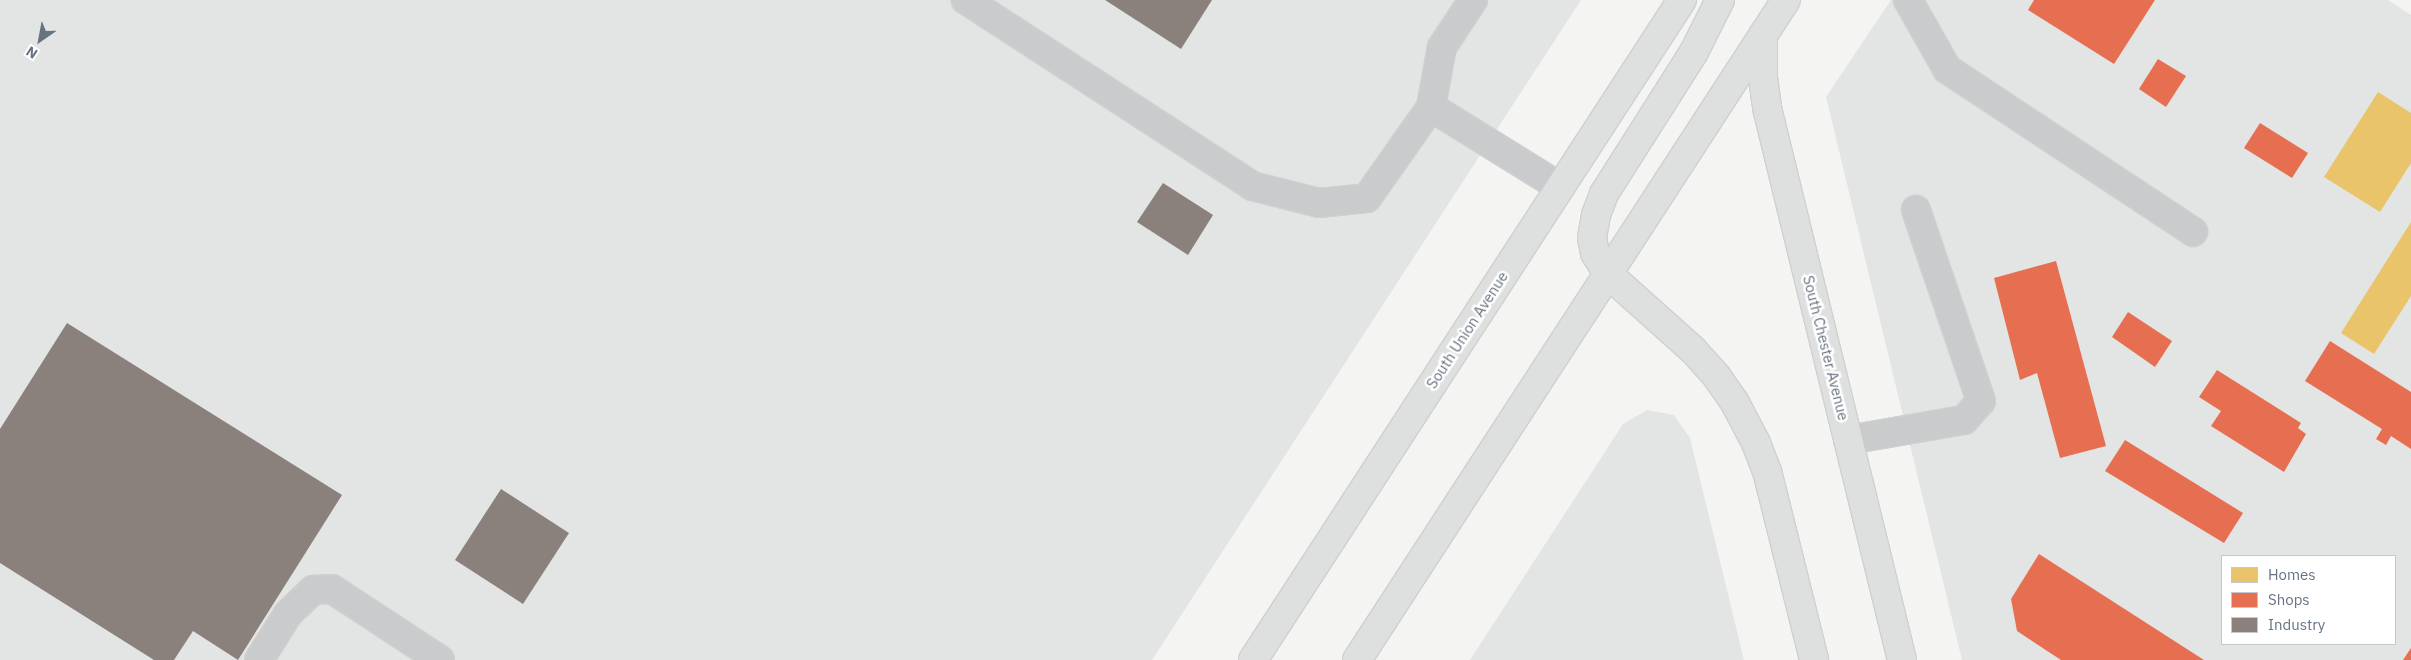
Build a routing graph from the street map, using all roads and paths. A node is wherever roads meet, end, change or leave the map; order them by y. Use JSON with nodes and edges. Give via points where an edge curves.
{"nodes":[{"id":1,"x":966,"y":0,"type":"edge"},
{"id":2,"x":1473,"y":0,"type":"edge"},
{"id":3,"x":1682,"y":0,"type":"edge"},
{"id":4,"x":1720,"y":0,"type":"edge"},
{"id":5,"x":1786,"y":0,"type":"edge"},
{"id":6,"x":1908,"y":0,"type":"edge"},
{"id":7,"x":1763,"y":35,"type":"junction"},
{"id":8,"x":1431,"y":107,"type":"junction"},
{"id":9,"x":1560,"y":187,"type":"junction"},
{"id":10,"x":1916,"y":210,"type":"dead end"},
{"id":11,"x":2193,"y":232,"type":"dead end"},
{"id":12,"x":1608,"y":274,"type":"junction"},
{"id":13,"x":1848,"y":440,"type":"junction"},
{"id":14,"x":259,"y":660,"type":"edge"},
{"id":15,"x":440,"y":660,"type":"edge"},
{"id":16,"x":1253,"y":660,"type":"edge"},
{"id":17,"x":1357,"y":660,"type":"edge"},
{"id":18,"x":1814,"y":660,"type":"edge"},
{"id":19,"x":1902,"y":660,"type":"edge"}],
"edges":[{"from":1,"to":8,"type":"lane","via":[[1252,186],[1318,203],[1367,198]]},
{"from":2,"to":8,"type":"lane","via":[[1442,47]]},
{"from":3,"to":9,"type":"main road","name":"South Union Avenue"},
{"from":4,"to":12,"type":"main road","via":[[1694,52],[1604,194],[1592,238],[1595,254]]},
{"from":5,"to":7,"type":"main road"},
{"from":6,"to":11,"type":"lane","via":[[1947,70]]},
{"from":7,"to":12,"type":"main road"},
{"from":7,"to":13,"type":"main road","name":"South Chester Avenue","via":[[1763,78],[1768,112]]},
{"from":8,"to":9,"type":"lane"},
{"from":9,"to":16,"type":"main road","name":"South Union Avenue"},
{"from":10,"to":13,"type":"lane","via":[[1981,402],[1964,420]]},
{"from":12,"to":17,"type":"main road"},
{"from":12,"to":18,"type":"main road","via":[[1693,350],[1735,403],[1767,471]]},
{"from":13,"to":19,"type":"main road","name":"South Chester Avenue"},
{"from":14,"to":15,"type":"lane","via":[[288,614],[314,590],[332,589]]}]}
